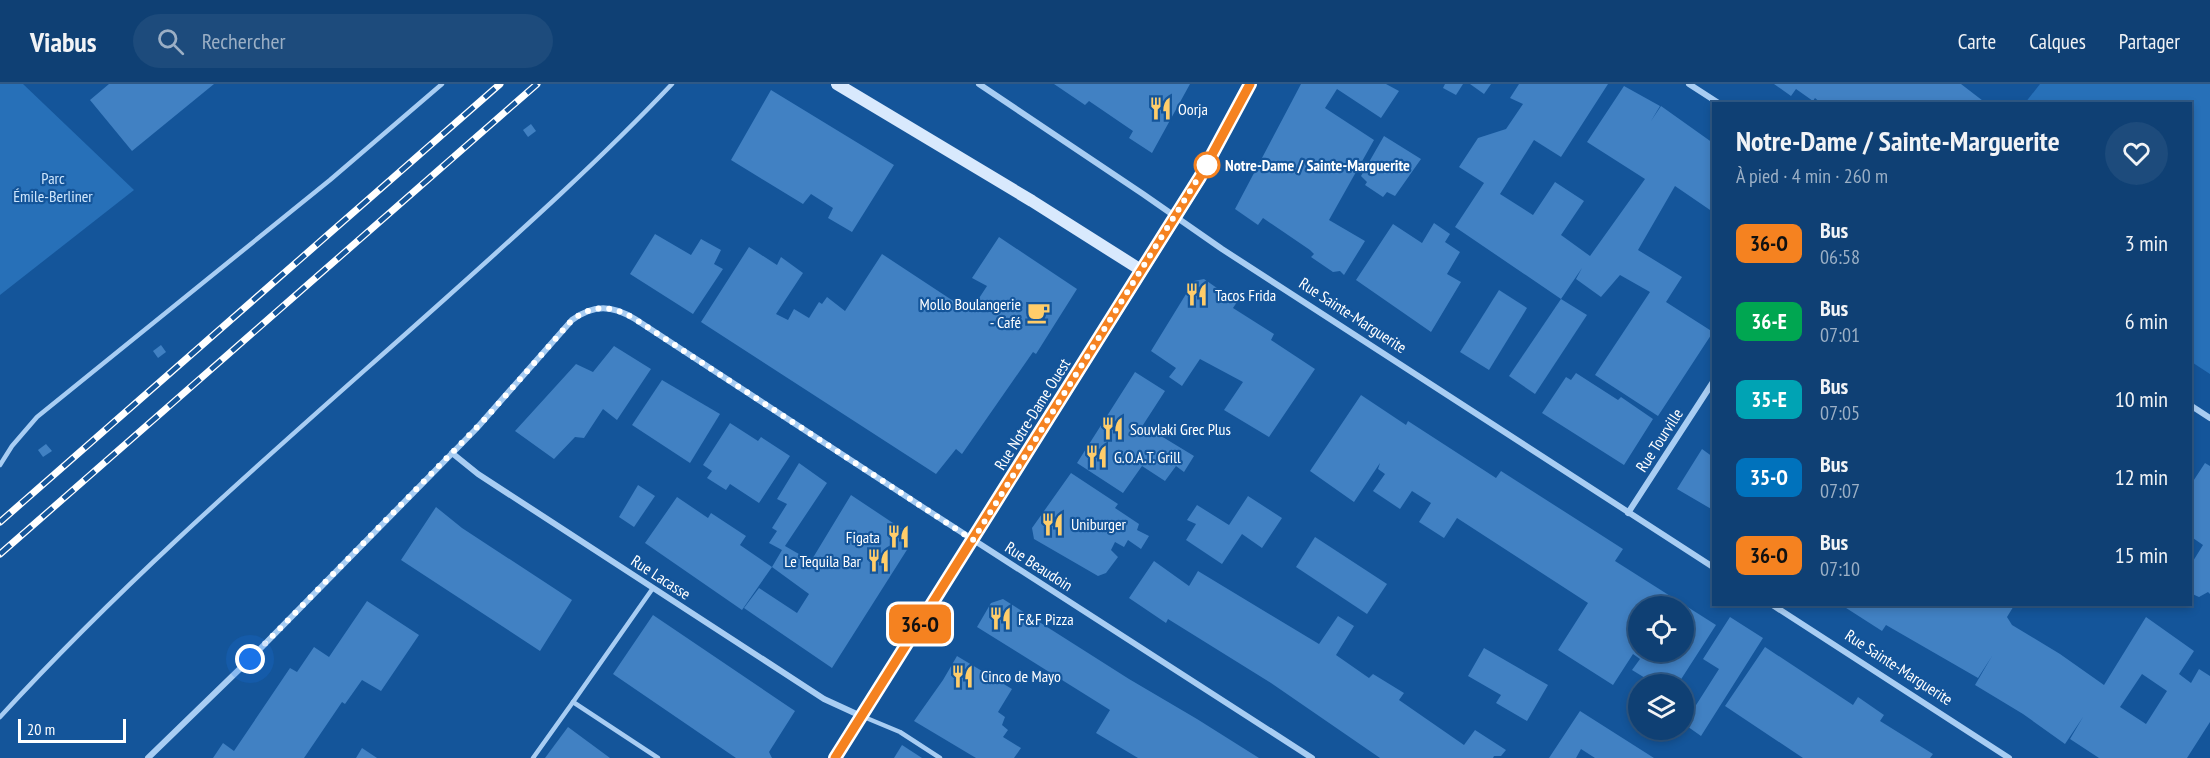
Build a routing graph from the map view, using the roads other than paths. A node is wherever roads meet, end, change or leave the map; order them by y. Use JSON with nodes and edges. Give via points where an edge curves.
{"nodes":[{"id":1,"x":442,"y":84,"type":"edge"},
{"id":2,"x":672,"y":84,"type":"edge"},
{"id":3,"x":837,"y":84,"type":"edge"},
{"id":4,"x":979,"y":84,"type":"edge"},
{"id":5,"x":1250,"y":84,"type":"edge"},
{"id":6,"x":1689,"y":84,"type":"edge"},
{"id":7,"x":1717,"y":102,"type":"edge"},
{"id":8,"x":1176,"y":216,"type":"junction"},
{"id":9,"x":1141,"y":270,"type":"junction"},
{"id":10,"x":1712,"y":384,"type":"edge"},
{"id":11,"x":2192,"y":406,"type":"edge"},
{"id":12,"x":2210,"y":418,"type":"edge"},
{"id":13,"x":452,"y":453,"type":"junction"},
{"id":14,"x":0,"y":465,"type":"edge"},
{"id":15,"x":1628,"y":513,"type":"junction"},
{"id":16,"x":973,"y":540,"type":"junction"},
{"id":17,"x":1712,"y":566,"type":"edge"},
{"id":18,"x":653,"y":588,"type":"junction"},
{"id":19,"x":1774,"y":606,"type":"edge"},
{"id":20,"x":573,"y":702,"type":"junction"},
{"id":21,"x":861,"y":716,"type":"junction"},
{"id":22,"x":0,"y":717,"type":"edge"},
{"id":23,"x":148,"y":758,"type":"edge"},
{"id":24,"x":533,"y":758,"type":"edge"},
{"id":25,"x":657,"y":758,"type":"edge"},
{"id":26,"x":835,"y":758,"type":"edge"},
{"id":27,"x":940,"y":758,"type":"edge"},
{"id":28,"x":1312,"y":758,"type":"edge"},
{"id":29,"x":2009,"y":758,"type":"edge"}],
"edges":[{"from":1,"to":14,"type":"lane","via":[[38,417]]},
{"from":2,"to":22,"type":"lane","via":[[507,243],[187,529],[65,647]]},
{"from":3,"to":9,"type":"main road"},
{"from":4,"to":8,"type":"street","name":"Rue Sainte-Marguerite"},
{"from":5,"to":8,"type":"main road","name":"Rue Notre-Dame Ouest"},
{"from":6,"to":7,"type":"street"},
{"from":8,"to":9,"type":"main road","name":"Rue Notre-Dame Ouest"},
{"from":8,"to":15,"type":"street","name":"Rue Sainte-Marguerite"},
{"from":9,"to":16,"type":"main road","name":"Rue Notre-Dame Ouest"},
{"from":10,"to":15,"type":"street","name":"Rue Tourville"},
{"from":11,"to":12,"type":"street"},
{"from":13,"to":16,"type":"street","name":"Rue Beaudoin","via":[[572,320],[599,307],[635,319]]},
{"from":13,"to":18,"type":"street","name":"Rue Lacasse"},
{"from":13,"to":23,"type":"street"},
{"from":15,"to":17,"type":"street","name":"Rue Sainte-Marguerite"},
{"from":16,"to":21,"type":"main road","name":"Rue Notre-Dame Ouest"},
{"from":16,"to":28,"type":"street","name":"Rue Beaudoin"},
{"from":18,"to":20,"type":"lane"},
{"from":18,"to":21,"type":"street","name":"Rue Lacasse","via":[[824,699]]},
{"from":19,"to":29,"type":"street","name":"Rue Sainte-Marguerite"},
{"from":20,"to":24,"type":"lane"},
{"from":20,"to":25,"type":"lane"},
{"from":21,"to":26,"type":"main road","name":"Rue Notre-Dame Ouest"},
{"from":21,"to":27,"type":"lane","via":[[900,732]]}]}
